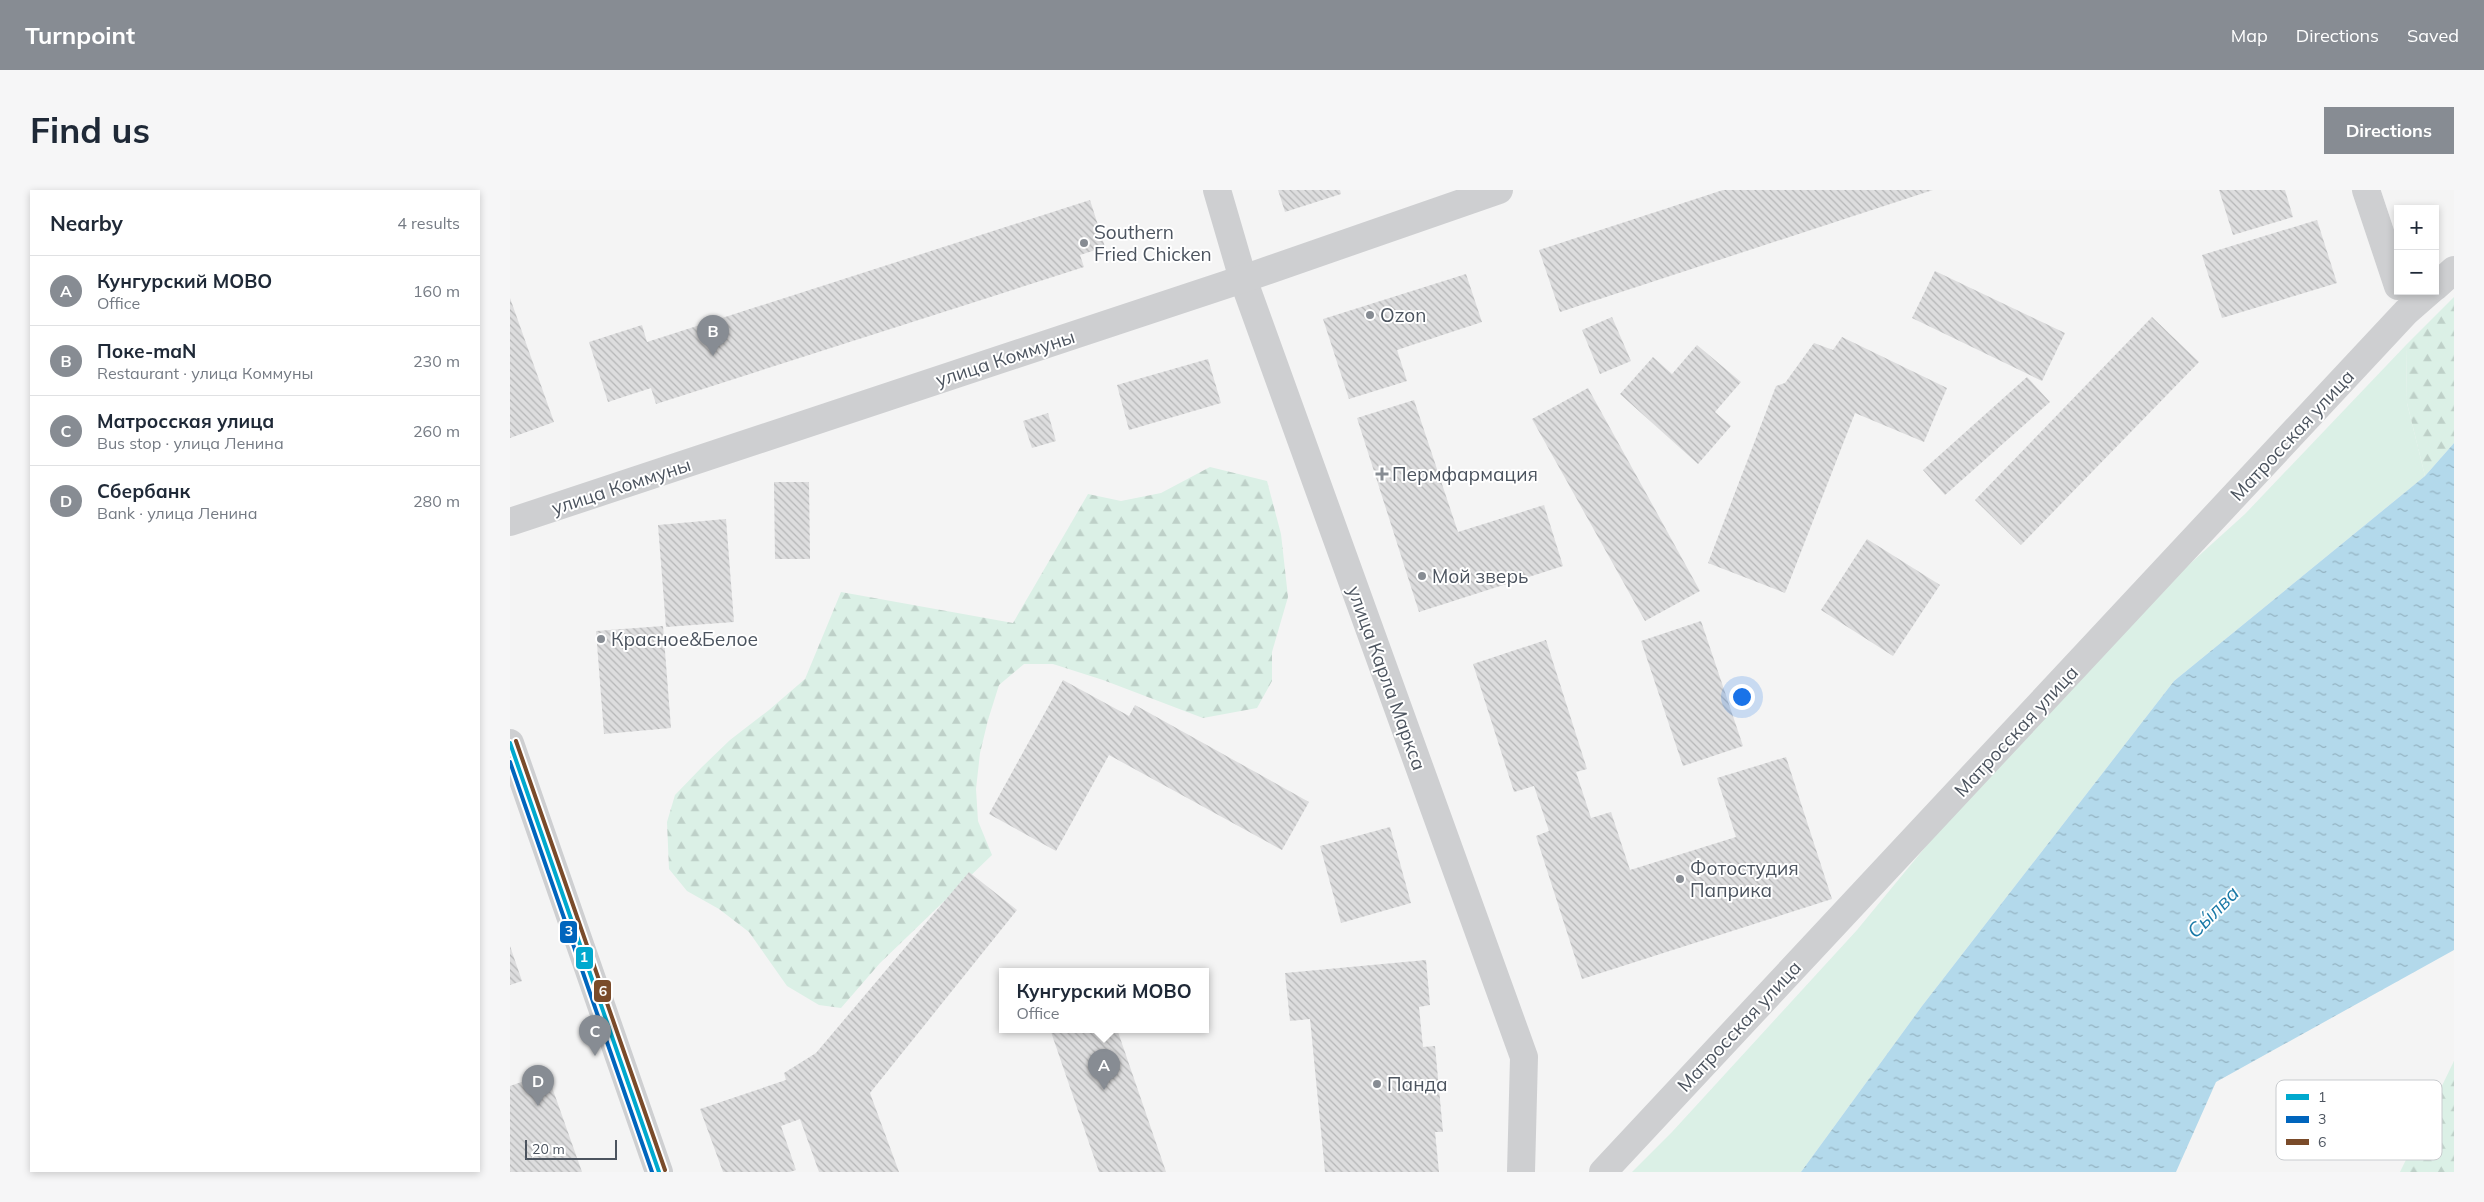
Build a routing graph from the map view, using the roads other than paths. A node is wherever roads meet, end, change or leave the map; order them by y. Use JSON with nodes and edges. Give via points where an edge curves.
{"nodes":[{"id":1,"x":1217,"y":190,"type":"edge"},
{"id":2,"x":1499,"y":190,"type":"edge"},
{"id":3,"x":2366,"y":190,"type":"edge"},
{"id":4,"x":2454,"y":270,"type":"edge"},
{"id":5,"x":2394,"y":274,"type":"edge"},
{"id":6,"x":1243,"y":279,"type":"junction"},
{"id":7,"x":2439,"y":283,"type":"edge"},
{"id":8,"x":2420,"y":295,"type":"edge"},
{"id":9,"x":2403,"y":302,"type":"edge"},
{"id":10,"x":510,"y":522,"type":"edge"},
{"id":11,"x":510,"y":743,"type":"edge"},
{"id":12,"x":659,"y":1172,"type":"edge"},
{"id":13,"x":1521,"y":1172,"type":"edge"},
{"id":14,"x":1603,"y":1172,"type":"edge"}],
"edges":[{"from":1,"to":6,"type":"street","name":"улица Карла Маркса"},
{"from":2,"to":6,"type":"street","name":"улица Коммуны"},
{"from":3,"to":5,"type":"street"},
{"from":4,"to":7,"type":"street"},
{"from":6,"to":10,"type":"street","name":"улица Коммуны"},
{"from":6,"to":13,"type":"street","name":"улица Карла Маркса","via":[[1524,1057]]},
{"from":8,"to":9,"type":"street","name":"Матросская улица"},
{"from":9,"to":14,"type":"street","name":"Матросская улица"},
{"from":11,"to":12,"type":"street"}]}
